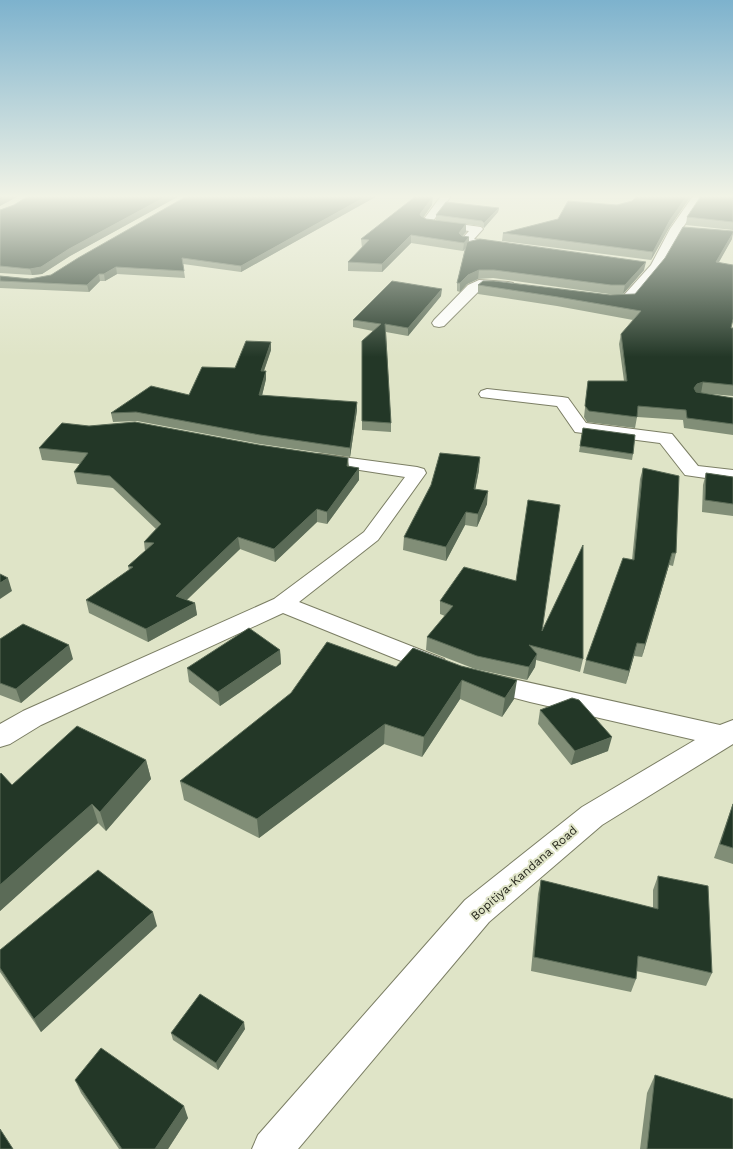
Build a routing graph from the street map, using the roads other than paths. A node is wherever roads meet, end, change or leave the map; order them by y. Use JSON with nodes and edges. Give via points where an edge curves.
{"nodes":[{"id":1,"x":665,"y":250,"type":"edge"},
{"id":2,"x":640,"y":264,"type":"edge"},
{"id":3,"x":656,"y":266,"type":"junction"},
{"id":4,"x":522,"y":288,"type":"edge"},
{"id":5,"x":594,"y":297,"type":"edge"},
{"id":6,"x":439,"y":323,"type":"dead end"},
{"id":7,"x":486,"y":394,"type":"dead end"},
{"id":8,"x":299,"y":456,"type":"edge"},
{"id":9,"x":733,"y":476,"type":"edge"},
{"id":10,"x":282,"y":604,"type":"junction"},
{"id":11,"x":729,"y":733,"type":"edge"},
{"id":12,"x":0,"y":737,"type":"edge"},
{"id":13,"x":272,"y":1149,"type":"edge"}],
"edges":[{"from":1,"to":3,"type":"street"},
{"from":2,"to":3,"type":"street"},
{"from":3,"to":5,"type":"street","via":[[628,299]]},
{"from":4,"to":6,"type":"street","via":[[479,284],[472,288]]},
{"from":7,"to":9,"type":"street","via":[[562,402],[581,428],[666,438],[692,471]]},
{"from":8,"to":10,"type":"street","via":[[417,473],[371,536]]},
{"from":10,"to":11,"type":"street","via":[[458,674],[530,693]]},
{"from":10,"to":12,"type":"street","via":[[32,718]]},
{"from":11,"to":13,"type":"street","name":"Bopitiya-Kandana Road","via":[[592,816],[476,911]]}]}
